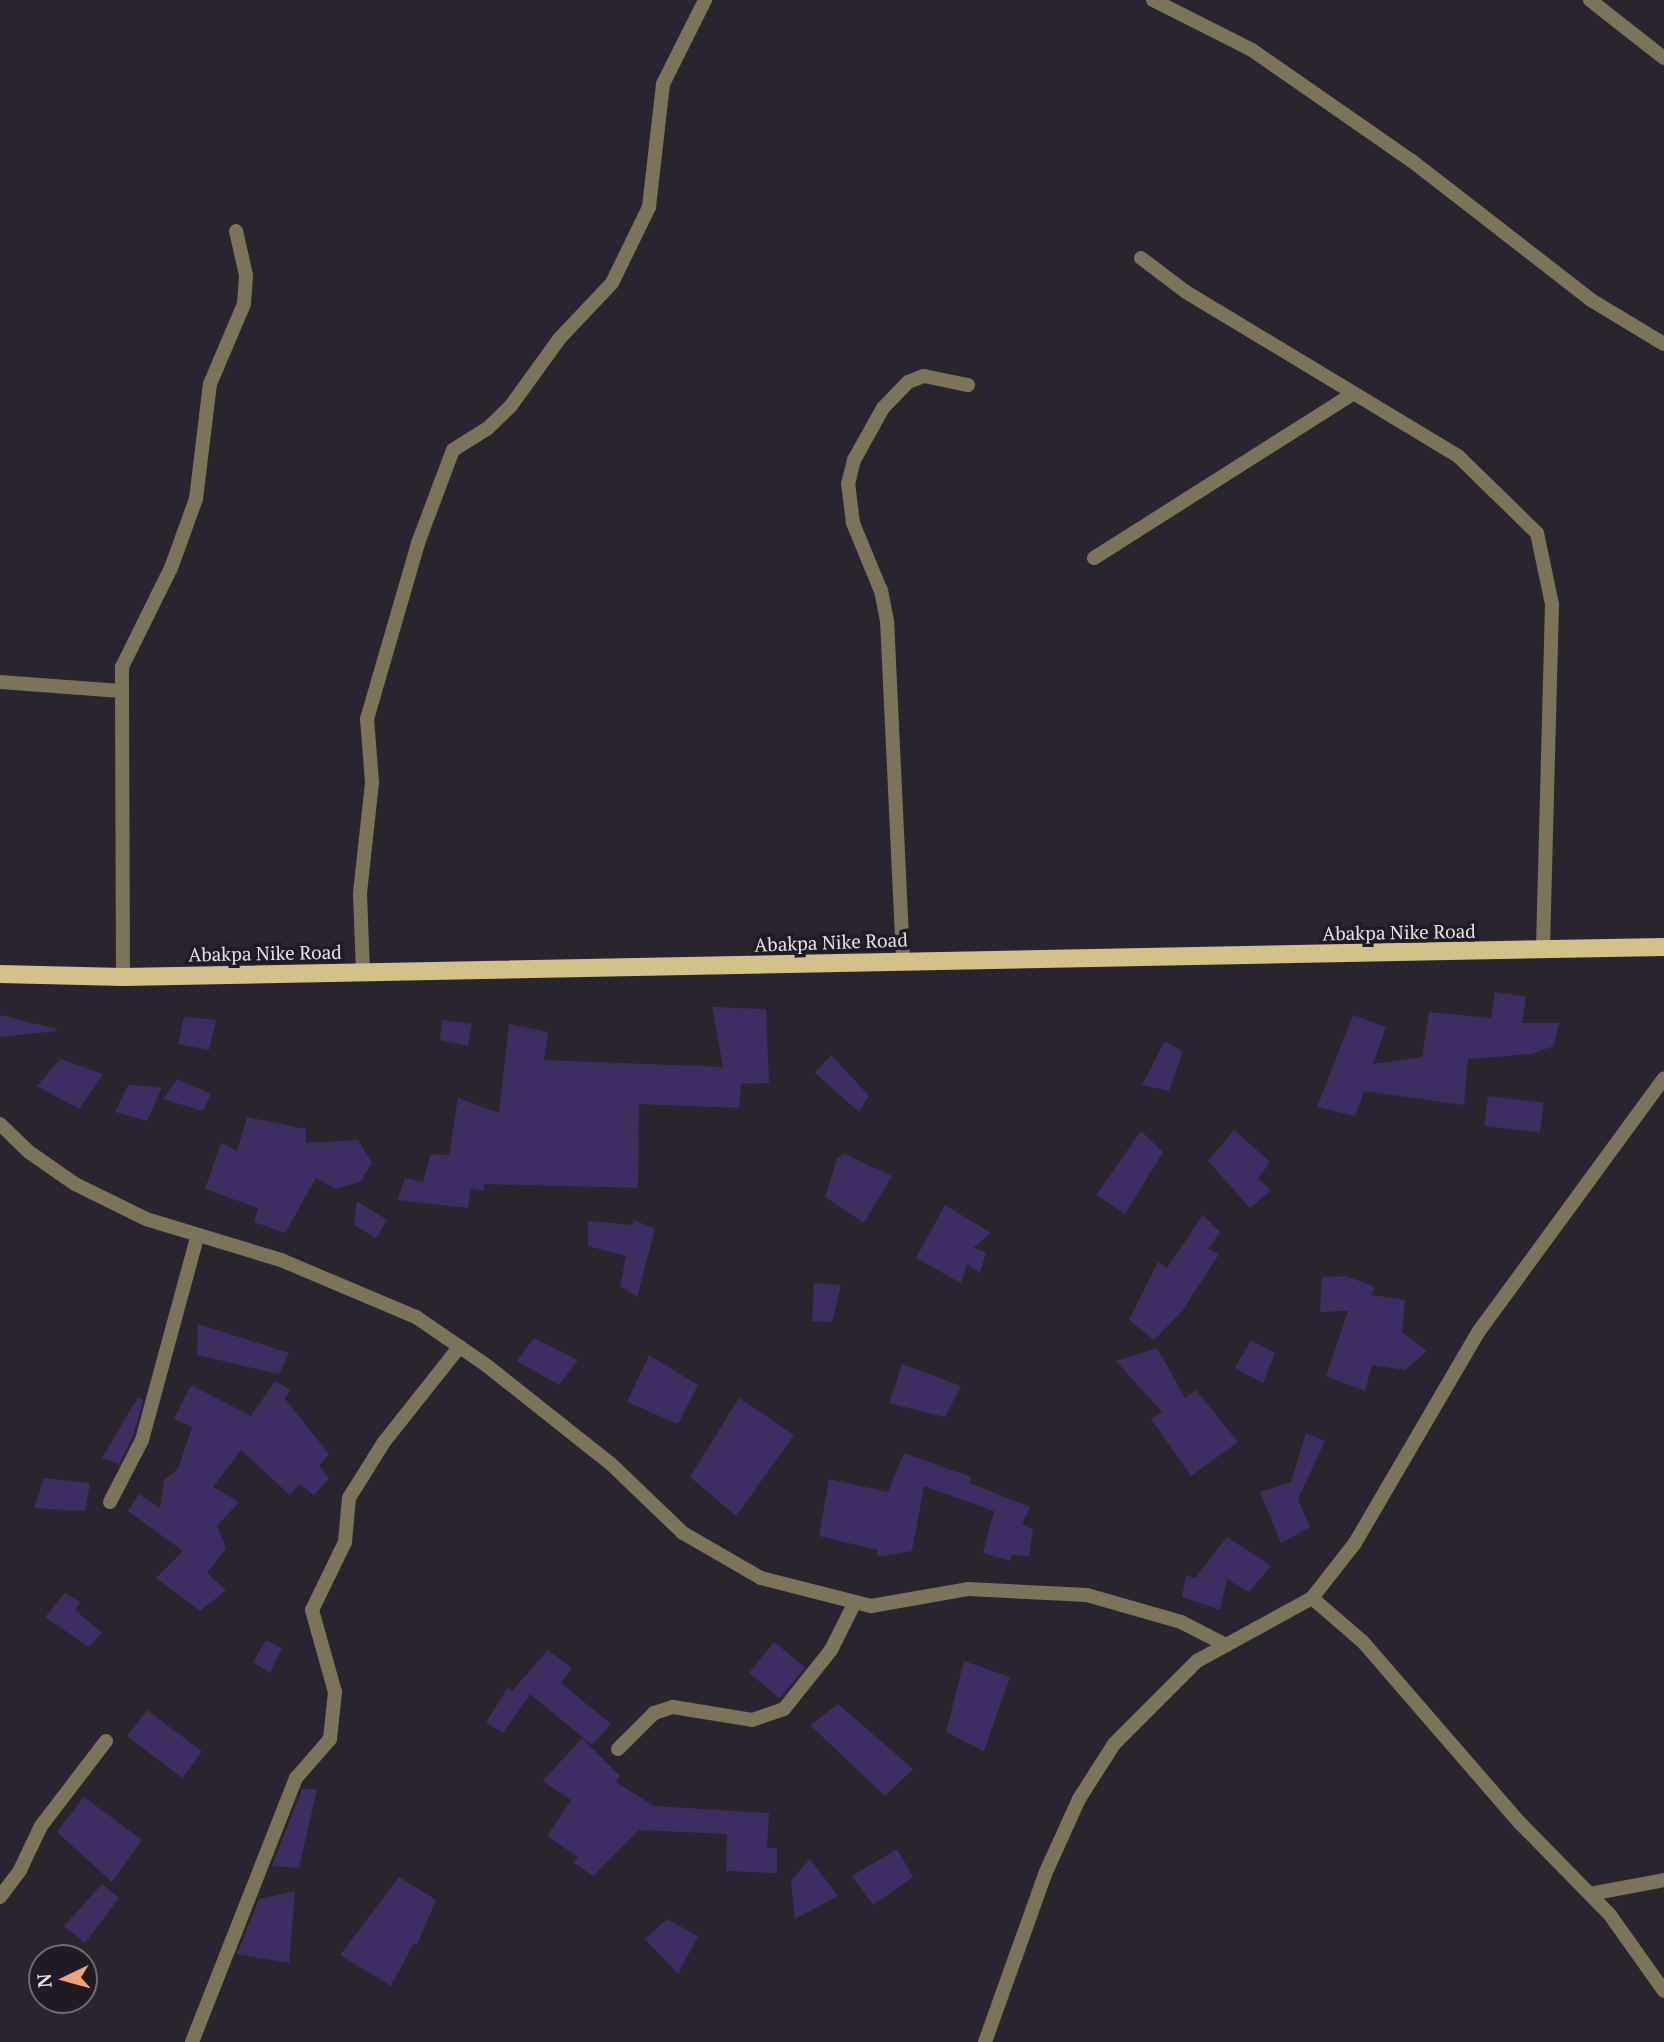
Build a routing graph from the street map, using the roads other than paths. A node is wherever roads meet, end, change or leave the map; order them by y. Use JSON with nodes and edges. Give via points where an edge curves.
{"nodes":[{"id":1,"x":705,"y":0,"type":"edge"},
{"id":2,"x":1153,"y":0,"type":"edge"},
{"id":3,"x":1590,"y":0,"type":"edge"},
{"id":4,"x":1664,"y":58,"type":"edge"},
{"id":5,"x":236,"y":231,"type":"dead end"},
{"id":6,"x":1141,"y":258,"type":"dead end"},
{"id":7,"x":1664,"y":344,"type":"edge"},
{"id":8,"x":968,"y":385,"type":"dead end"},
{"id":9,"x":1352,"y":394,"type":"junction"},
{"id":10,"x":1094,"y":558,"type":"dead end"},
{"id":11,"x":0,"y":682,"type":"edge"},
{"id":12,"x":121,"y":691,"type":"junction"},
{"id":13,"x":1664,"y":947,"type":"edge"},
{"id":14,"x":1543,"y":951,"type":"junction"},
{"id":15,"x":904,"y":959,"type":"junction"},
{"id":16,"x":363,"y":971,"type":"junction"},
{"id":17,"x":0,"y":974,"type":"edge"},
{"id":18,"x":123,"y":977,"type":"junction"},
{"id":19,"x":1664,"y":1078,"type":"edge"},
{"id":20,"x":0,"y":1124,"type":"edge"},
{"id":21,"x":197,"y":1237,"type":"junction"},
{"id":22,"x":460,"y":1346,"type":"junction"},
{"id":23,"x":110,"y":1502,"type":"dead end"},
{"id":24,"x":1312,"y":1598,"type":"junction"},
{"id":25,"x":854,"y":1604,"type":"junction"},
{"id":26,"x":1226,"y":1645,"type":"junction"},
{"id":27,"x":106,"y":1741,"type":"dead end"},
{"id":28,"x":618,"y":1749,"type":"dead end"},
{"id":29,"x":1664,"y":1880,"type":"edge"},
{"id":30,"x":1591,"y":1894,"type":"junction"},
{"id":31,"x":0,"y":1897,"type":"edge"},
{"id":32,"x":1664,"y":1992,"type":"edge"},
{"id":33,"x":192,"y":2042,"type":"edge"},
{"id":34,"x":985,"y":2042,"type":"edge"}],
"edges":[{"from":1,"to":16,"type":"street","via":[[663,84],[649,207],[612,283],[560,338],[510,407],[487,429],[453,450],[418,543],[367,719],[372,782],[360,894]]},
{"from":2,"to":7,"type":"street","via":[[1252,50],[1412,161],[1591,300]]},
{"from":3,"to":4,"type":"street"},
{"from":5,"to":12,"type":"street","via":[[246,275],[244,304],[210,384],[196,499],[171,568],[127,651]]},
{"from":6,"to":9,"type":"street","via":[[1186,292]]},
{"from":8,"to":15,"type":"street","via":[[924,376],[908,382],[883,408],[854,460],[848,484],[853,523],[878,581],[887,621]]},
{"from":9,"to":10,"type":"street"},
{"from":9,"to":14,"type":"street","via":[[1458,456],[1537,533],[1552,604]]},
{"from":11,"to":12,"type":"street"},
{"from":12,"to":18,"type":"street"},
{"from":13,"to":14,"type":"main road","name":"Abakpa Nike Road"},
{"from":14,"to":15,"type":"main road","name":"Abakpa Nike Road"},
{"from":15,"to":16,"type":"main road","name":"Abakpa Nike Road","via":[[734,967]]},
{"from":16,"to":18,"type":"main road","name":"Abakpa Nike Road"},
{"from":17,"to":18,"type":"main road","name":"Abakpa Nike Road"},
{"from":19,"to":24,"type":"street","via":[[1479,1331],[1355,1543]]},
{"from":20,"to":21,"type":"street","via":[[75,1184],[146,1219]]},
{"from":21,"to":22,"type":"street","via":[[281,1260],[390,1303]]},
{"from":21,"to":23,"type":"street","via":[[142,1440]]},
{"from":22,"to":25,"type":"street","via":[[611,1464],[698,1544],[761,1578]]},
{"from":22,"to":33,"type":"street","via":[[384,1443],[349,1498],[345,1542],[312,1610],[335,1692],[330,1739],[296,1778]]},
{"from":24,"to":26,"type":"street"},
{"from":24,"to":30,"type":"street","via":[[1363,1642],[1520,1823]]},
{"from":25,"to":26,"type":"street","via":[[887,1606],[990,1588],[1087,1595],[1169,1618]]},
{"from":25,"to":28,"type":"street","via":[[831,1650],[784,1709],[752,1720],[673,1707],[654,1713]]},
{"from":26,"to":34,"type":"street","via":[[1198,1661],[1142,1712],[1114,1744],[1079,1799],[1018,1941]]},
{"from":27,"to":31,"type":"street","via":[[41,1826],[20,1870]]},
{"from":29,"to":30,"type":"street"},
{"from":30,"to":32,"type":"street"}]}
